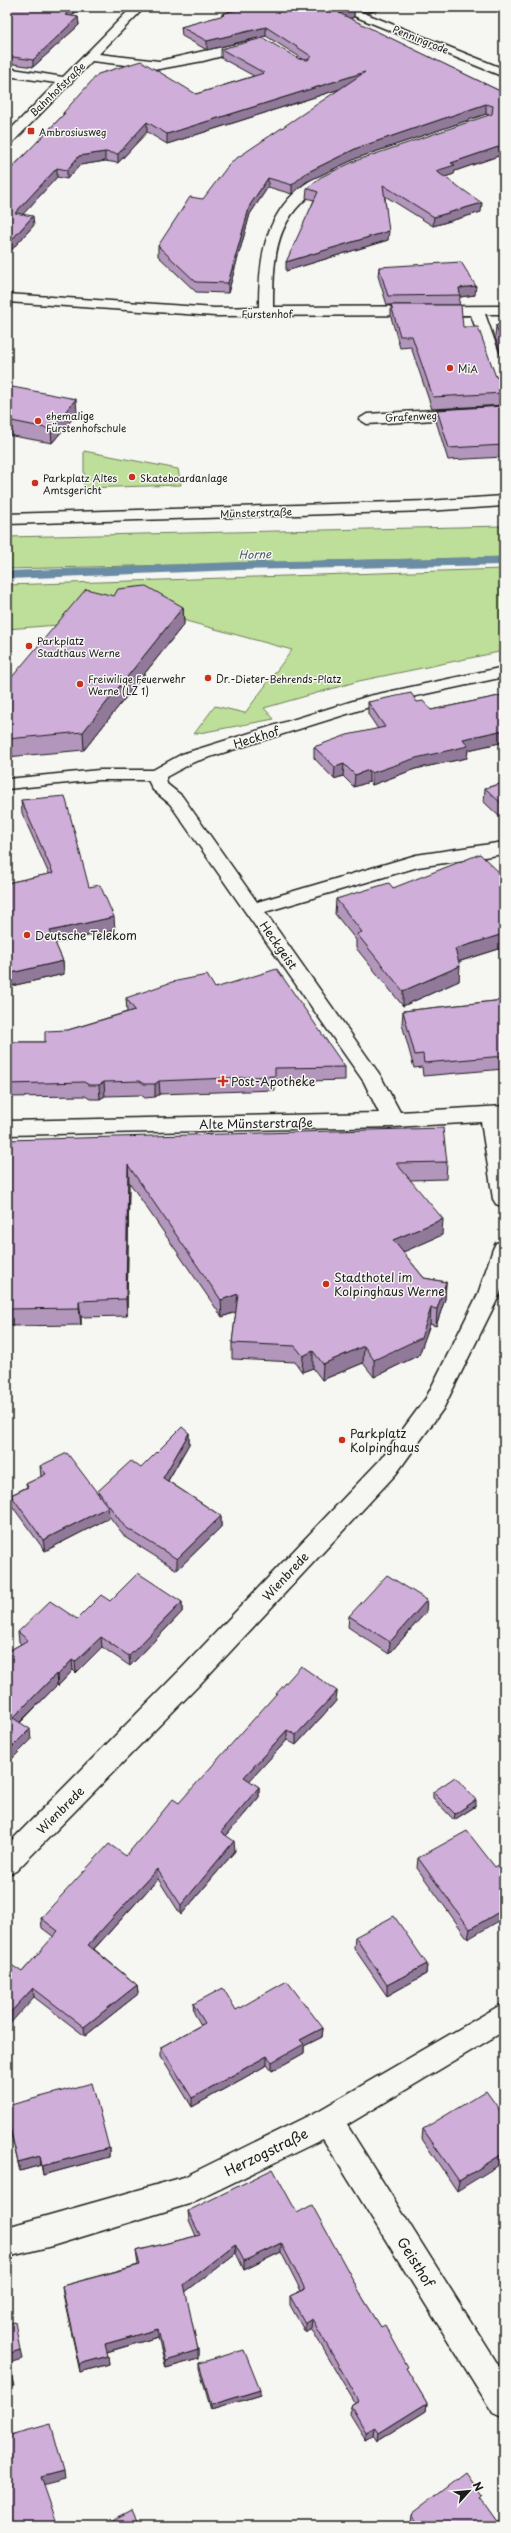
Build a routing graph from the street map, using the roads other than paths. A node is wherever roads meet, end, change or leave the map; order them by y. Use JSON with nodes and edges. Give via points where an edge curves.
{"nodes":[{"id":1,"x":139,"y":7,"type":"edge"},
{"id":2,"x":338,"y":7,"type":"edge"},
{"id":3,"x":496,"y":7,"type":"edge"},
{"id":4,"x":504,"y":10,"type":"edge"},
{"id":5,"x":265,"y":41,"type":"edge"},
{"id":6,"x":91,"y":57,"type":"junction"},
{"id":7,"x":7,"y":72,"type":"edge"},
{"id":8,"x":504,"y":73,"type":"edge"},
{"id":9,"x":65,"y":81,"type":"junction"},
{"id":10,"x":7,"y":140,"type":"edge"},
{"id":11,"x":341,"y":169,"type":"edge"},
{"id":12,"x":7,"y":296,"type":"edge"},
{"id":13,"x":504,"y":310,"type":"edge"},
{"id":14,"x":477,"y":312,"type":"junction"},
{"id":15,"x":266,"y":313,"type":"junction"},
{"id":16,"x":504,"y":388,"type":"edge"},
{"id":17,"x":504,"y":412,"type":"edge"},
{"id":18,"x":366,"y":419,"type":"dead end"},
{"id":19,"x":504,"y":501,"type":"edge"},
{"id":20,"x":504,"y":514,"type":"edge"},
{"id":21,"x":7,"y":519,"type":"edge"},
{"id":22,"x":7,"y":528,"type":"edge"},
{"id":23,"x":504,"y":672,"type":"edge"},
{"id":24,"x":156,"y":775,"type":"junction"},
{"id":25,"x":7,"y":784,"type":"edge"},
{"id":26,"x":504,"y":848,"type":"edge"},
{"id":27,"x":254,"y":908,"type":"junction"},
{"id":28,"x":497,"y":1114,"type":"edge"},
{"id":29,"x":393,"y":1120,"type":"junction"},
{"id":30,"x":7,"y":1128,"type":"edge"},
{"id":31,"x":504,"y":1199,"type":"edge"},
{"id":32,"x":504,"y":1249,"type":"edge"},
{"id":33,"x":497,"y":1298,"type":"edge"},
{"id":34,"x":7,"y":1863,"type":"edge"},
{"id":35,"x":504,"y":2016,"type":"edge"},
{"id":36,"x":328,"y":2122,"type":"junction"},
{"id":37,"x":7,"y":2242,"type":"edge"},
{"id":38,"x":504,"y":2402,"type":"edge"}],
"edges":[{"from":1,"to":6,"type":"street","name":"Bahnhofstraße"},
{"from":2,"to":8,"type":"street","name":"Penningrode"},
{"from":3,"to":4,"type":"street"},
{"from":5,"to":6,"type":"street","name":"Bahnhofstraße","via":[[159,65]]},
{"from":6,"to":9,"type":"street","name":"Bahnhofstraße"},
{"from":7,"to":9,"type":"street"},
{"from":9,"to":10,"type":"street","name":"Bahnhofstraße"},
{"from":11,"to":15,"type":"street","via":[[320,179],[302,192],[277,222],[266,286]]},
{"from":12,"to":15,"type":"street","name":"Fürstenhof","via":[[216,312]]},
{"from":13,"to":14,"type":"street","name":"Fürstenhof"},
{"from":14,"to":15,"type":"street","name":"Fürstenhof"},
{"from":14,"to":16,"type":"street"},
{"from":17,"to":18,"type":"street","name":"Grafenweg"},
{"from":19,"to":21,"type":"street","name":"Münsterstraße"},
{"from":20,"to":22,"type":"street","name":"Münsterstraße"},
{"from":23,"to":24,"type":"street","name":"Heckhof","via":[[375,700],[188,758]]},
{"from":24,"to":25,"type":"street","name":"Heckhof","via":[[99,775]]},
{"from":24,"to":27,"type":"street","name":"Heckgeist","via":[[159,786],[176,800]]},
{"from":26,"to":27,"type":"street","via":[[416,861]]},
{"from":27,"to":29,"type":"street","name":"Heckgeist","via":[[373,1080]]},
{"from":28,"to":29,"type":"street","name":"Alte Münsterstraße"},
{"from":28,"to":31,"type":"street"},
{"from":29,"to":30,"type":"street","name":"Alte Münsterstraße"},
{"from":32,"to":33,"type":"street","name":"Wienbrede"},
{"from":33,"to":34,"type":"street","name":"Wienbrede","via":[[435,1403],[388,1467],[192,1675]]},
{"from":35,"to":36,"type":"street","name":"Herzogstraße"},
{"from":36,"to":37,"type":"street","name":"Herzogstraße","via":[[188,2190]]},
{"from":36,"to":38,"type":"street","name":"Geisthof"}]}
